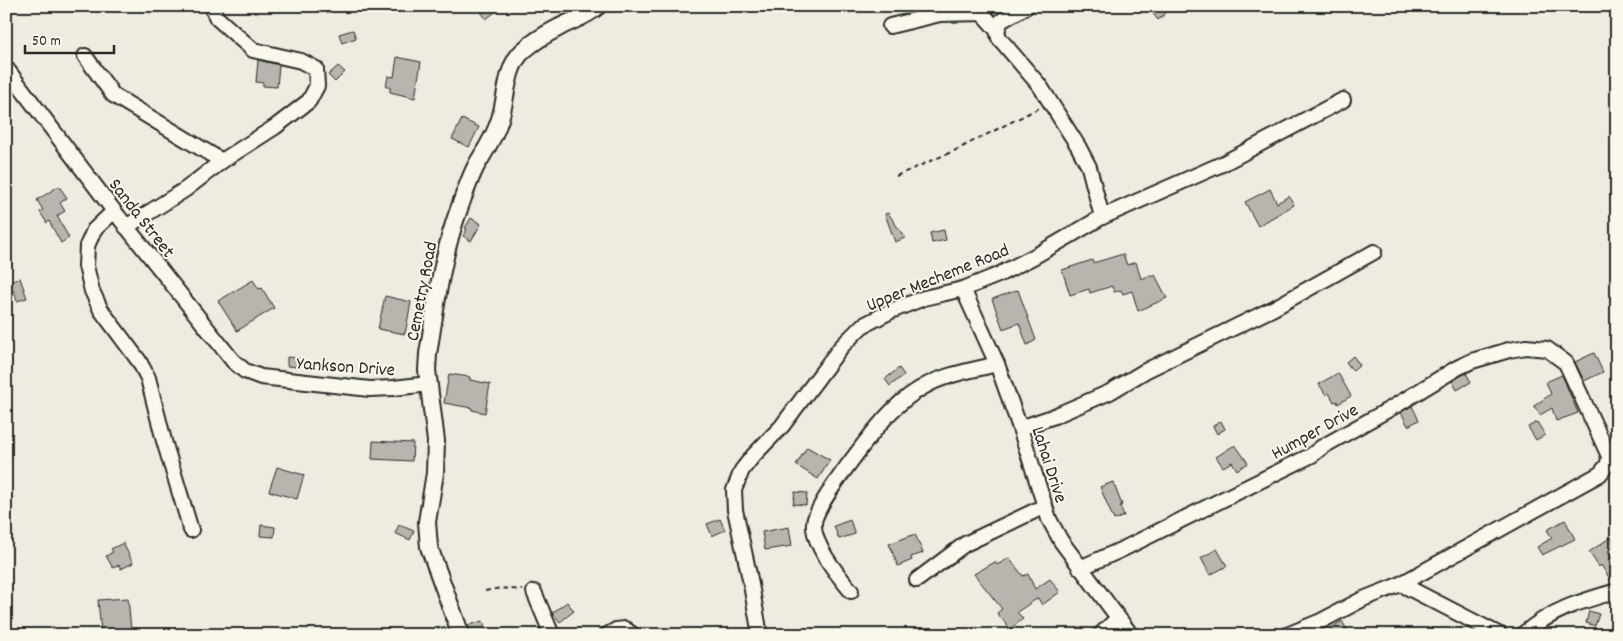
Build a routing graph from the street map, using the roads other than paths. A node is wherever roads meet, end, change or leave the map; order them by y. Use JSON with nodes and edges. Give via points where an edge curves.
{"nodes":[{"id":1,"x":211,"y":6,"type":"edge"},
{"id":2,"x":598,"y":6,"type":"edge"},
{"id":3,"x":1027,"y":6,"type":"edge"},
{"id":4,"x":890,"y":26,"type":"dead end"},
{"id":5,"x":997,"y":30,"type":"junction"},
{"id":6,"x":85,"y":56,"type":"dead end"},
{"id":7,"x":6,"y":68,"type":"edge"},
{"id":8,"x":1343,"y":100,"type":"dead end"},
{"id":9,"x":222,"y":161,"type":"junction"},
{"id":10,"x":114,"y":211,"type":"junction"},
{"id":11,"x":1102,"y":217,"type":"junction"},
{"id":12,"x":126,"y":227,"type":"junction"},
{"id":13,"x":1374,"y":252,"type":"dead end"},
{"id":14,"x":963,"y":289,"type":"junction"},
{"id":15,"x":997,"y":364,"type":"junction"},
{"id":16,"x":261,"y":378,"type":"joint"},
{"id":17,"x":429,"y":384,"type":"junction"},
{"id":18,"x":1020,"y":428,"type":"junction"},
{"id":19,"x":1612,"y":462,"type":"edge"},
{"id":20,"x":1046,"y":506,"type":"junction"},
{"id":21,"x":191,"y":530,"type":"dead end"},
{"id":22,"x":1080,"y":568,"type":"junction"},
{"id":23,"x":917,"y":580,"type":"dead end"},
{"id":24,"x":1401,"y":584,"type":"junction"},
{"id":25,"x":1617,"y":591,"type":"edge"},
{"id":26,"x":534,"y":592,"type":"road end"},
{"id":27,"x":851,"y":592,"type":"dead end"},
{"id":28,"x":1118,"y":618,"type":"junction"},
{"id":29,"x":461,"y":635,"type":"edge"},
{"id":30,"x":552,"y":635,"type":"edge"},
{"id":31,"x":607,"y":635,"type":"edge"},
{"id":32,"x":633,"y":635,"type":"edge"},
{"id":33,"x":760,"y":635,"type":"edge"},
{"id":34,"x":1100,"y":635,"type":"edge"},
{"id":35,"x":1131,"y":635,"type":"edge"},
{"id":36,"x":1287,"y":635,"type":"edge"},
{"id":37,"x":1500,"y":635,"type":"edge"},
{"id":38,"x":1522,"y":635,"type":"edge"}],
"edges":[{"from":1,"to":9,"type":"street","via":[[217,18],[253,50],[301,61],[316,70],[317,86],[309,100],[275,127]]},
{"from":2,"to":17,"type":"street","name":"Cemetry Road","via":[[591,13],[544,36],[522,52],[514,63],[499,124],[458,209],[445,256],[428,354]]},
{"from":3,"to":5,"type":"street","via":[[1001,21]]},
{"from":4,"to":5,"type":"street","via":[[940,14],[982,13]]},
{"from":5,"to":11,"type":"street","via":[[999,38],[1040,86],[1078,146],[1089,166]]},
{"from":6,"to":9,"type":"street","via":[[113,95]]},
{"from":7,"to":10,"type":"street","name":"Sanda Street"},
{"from":8,"to":11,"type":"street","name":"Upper Mecheme Road","via":[[1222,164]]},
{"from":9,"to":12,"type":"street"},
{"from":10,"to":12,"type":"street","name":"Sanda Street"},
{"from":10,"to":21,"type":"street","via":[[94,230],[87,246],[86,266],[92,291],[101,310],[139,360],[148,378]]},
{"from":11,"to":14,"type":"street","name":"Upper Mecheme Road","via":[[1012,267]]},
{"from":12,"to":16,"type":"street","name":"Sanda Street","via":[[233,362],[245,372]]},
{"from":13,"to":18,"type":"street","via":[[1274,308],[1110,392]]},
{"from":14,"to":15,"type":"street","name":"Lahai Drive"},
{"from":14,"to":33,"type":"street","name":"Upper Mecheme Road","via":[[924,298],[862,326],[841,347],[782,426],[742,470],[734,490],[735,510]]},
{"from":15,"to":18,"type":"street","name":"Lahai Drive"},
{"from":15,"to":27,"type":"street","via":[[954,375],[909,396],[884,420],[836,482],[814,522],[815,537]]},
{"from":16,"to":17,"type":"street","name":"Yankson Drive","via":[[370,389]]},
{"from":17,"to":29,"type":"street","name":"Cemetry Road","via":[[436,441],[427,522],[429,547]]},
{"from":18,"to":20,"type":"street","name":"Lahai Drive"},
{"from":19,"to":22,"type":"street","name":"Humper Drive","via":[[1566,363],[1547,350],[1526,347],[1509,350],[1458,368],[1312,455]]},
{"from":19,"to":24,"type":"street","via":[[1600,474]]},
{"from":20,"to":22,"type":"street","name":"Lahai Drive","via":[[1061,541]]},
{"from":20,"to":23,"type":"street","via":[[965,544]]},
{"from":22,"to":28,"type":"street","name":"Lahai Drive"},
{"from":24,"to":36,"type":"street"},
{"from":24,"to":37,"type":"street"},
{"from":25,"to":38,"type":"street","via":[[1556,611]]},
{"from":26,"to":30,"type":"street"},
{"from":28,"to":34,"type":"street"},
{"from":28,"to":35,"type":"street","name":"Lahai Drive"},
{"from":31,"to":32,"type":"street","via":[[625,629]]}]}
